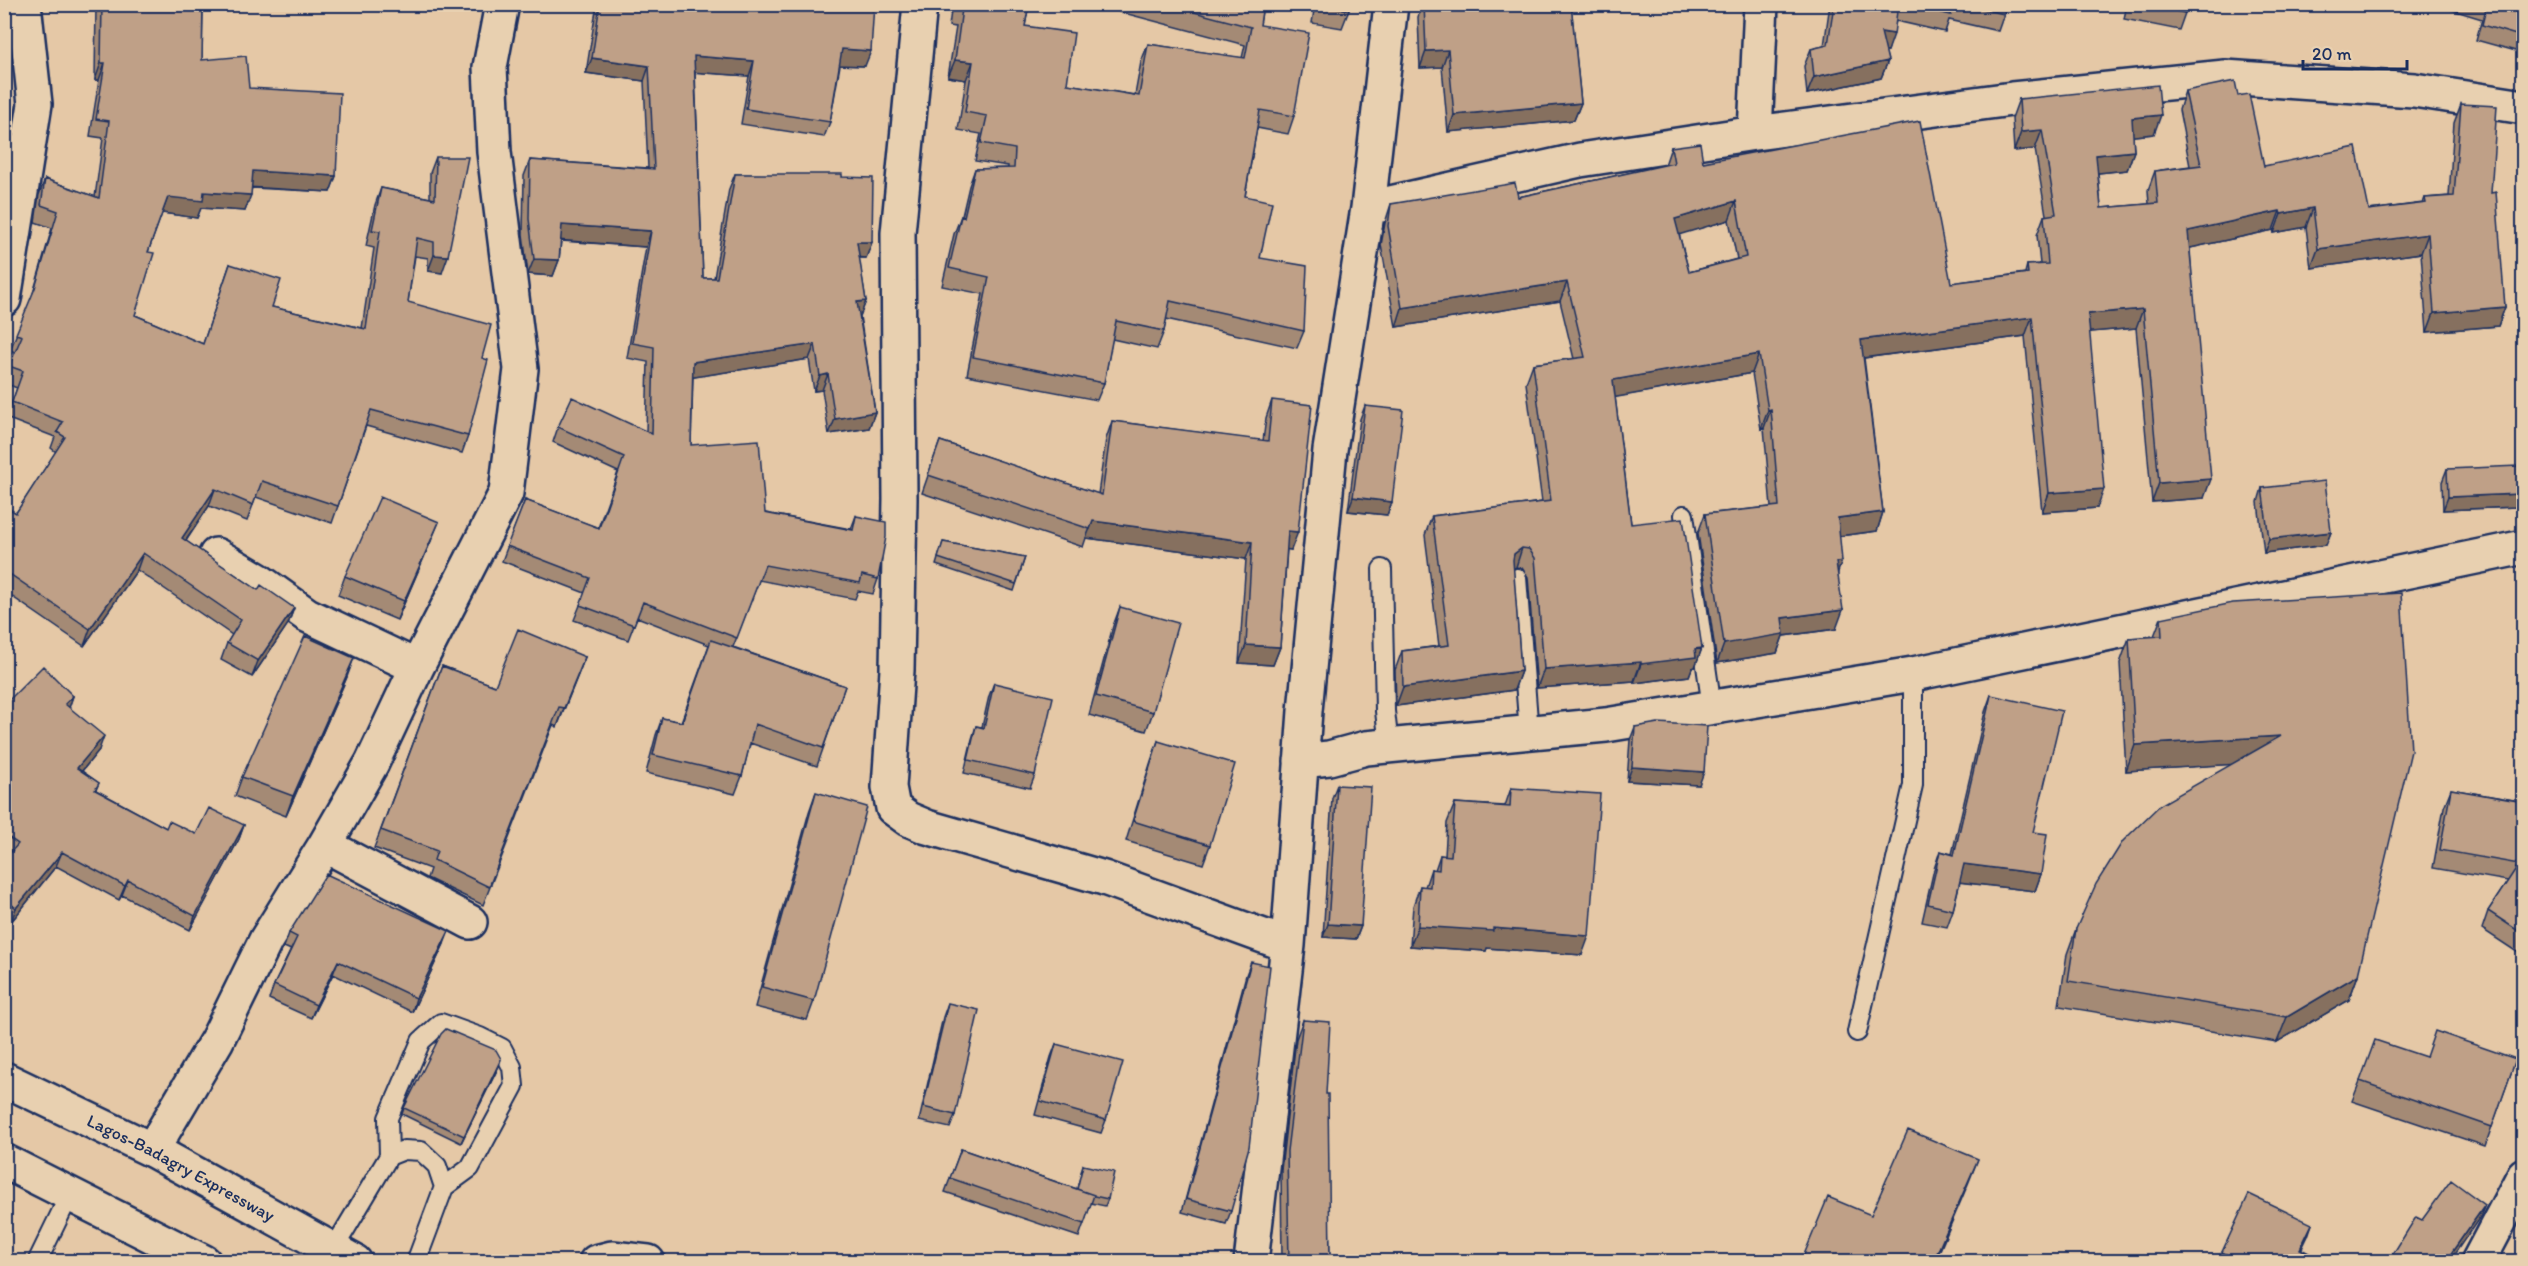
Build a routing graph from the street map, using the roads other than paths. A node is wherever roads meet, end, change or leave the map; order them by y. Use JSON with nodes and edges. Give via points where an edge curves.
{"nodes":[{"id":1,"x":24,"y":4,"type":"edge"},
{"id":2,"x":502,"y":4,"type":"edge"},
{"id":3,"x":920,"y":4,"type":"edge"},
{"id":4,"x":1391,"y":4,"type":"edge"},
{"id":5,"x":1761,"y":4,"type":"edge"},
{"id":6,"x":2523,"y":107,"type":"edge"},
{"id":7,"x":1755,"y":133,"type":"junction"},
{"id":8,"x":1368,"y":208,"type":"junction"},
{"id":9,"x":4,"y":299,"type":"edge"},
{"id":10,"x":1684,"y":515,"type":"dead end"},
{"id":11,"x":2523,"y":547,"type":"edge"},
{"id":12,"x":216,"y":555,"type":"dead end"},
{"id":13,"x":1382,"y":569,"type":"dead end"},
{"id":14,"x":1517,"y":578,"type":"edge"},
{"id":15,"x":417,"y":667,"type":"junction"},
{"id":16,"x":1913,"y":674,"type":"junction"},
{"id":17,"x":1712,"y":707,"type":"junction"},
{"id":18,"x":1529,"y":733,"type":"junction"},
{"id":19,"x":1389,"y":746,"type":"junction"},
{"id":20,"x":1301,"y":761,"type":"junction"},
{"id":21,"x":325,"y":845,"type":"junction"},
{"id":22,"x":470,"y":922,"type":"dead end"},
{"id":23,"x":1288,"y":945,"type":"junction"},
{"id":24,"x":1857,"y":1032,"type":"dead end"},
{"id":25,"x":4,"y":1078,"type":"edge"},
{"id":26,"x":152,"y":1150,"type":"junction"},
{"id":27,"x":389,"y":1156,"type":"junction"},
{"id":28,"x":4,"y":1161,"type":"edge"},
{"id":29,"x":2523,"y":1175,"type":"edge"},
{"id":30,"x":444,"y":1186,"type":"junction"},
{"id":31,"x":70,"y":1194,"type":"junction"},
{"id":32,"x":344,"y":1256,"type":"edge"},
{"id":33,"x":180,"y":1257,"type":"edge"},
{"id":34,"x":37,"y":1262,"type":"edge"},
{"id":35,"x":416,"y":1262,"type":"edge"},
{"id":36,"x":596,"y":1262,"type":"edge"},
{"id":37,"x":648,"y":1262,"type":"edge"},
{"id":38,"x":1251,"y":1262,"type":"edge"},
{"id":39,"x":2478,"y":1262,"type":"edge"}],
"edges":[{"from":1,"to":9,"type":"main road","via":[[35,104]]},
{"from":2,"to":15,"type":"main road","via":[[490,67],[494,152],[521,369],[506,493]]},
{"from":3,"to":23,"type":"main road","via":[[898,233],[897,670],[889,787],[893,808],[927,827],[1104,878]]},
{"from":4,"to":8,"type":"main road"},
{"from":5,"to":7,"type":"main road"},
{"from":6,"to":7,"type":"main road","via":[[2414,90],[2225,77],[2012,99]]},
{"from":7,"to":8,"type":"main road","via":[[1580,160]]},
{"from":8,"to":20,"type":"main road","via":[[1330,450]]},
{"from":10,"to":17,"type":"lane"},
{"from":11,"to":16,"type":"main road"},
{"from":12,"to":15,"type":"main road","via":[[307,615]]},
{"from":13,"to":19,"type":"lane"},
{"from":14,"to":18,"type":"lane"},
{"from":15,"to":21,"type":"main road","via":[[372,763]]},
{"from":16,"to":17,"type":"main road"},
{"from":16,"to":24,"type":"lane","via":[[1913,785]]},
{"from":17,"to":18,"type":"main road"},
{"from":18,"to":19,"type":"main road"},
{"from":19,"to":20,"type":"main road"},
{"from":20,"to":23,"type":"main road"},
{"from":21,"to":22,"type":"main road"},
{"from":21,"to":26,"type":"main road","via":[[266,940],[218,1040]]},
{"from":23,"to":38,"type":"main road"},
{"from":25,"to":26,"type":"main road","name":"Lagos-Badagry Expressway"},
{"from":26,"to":32,"type":"main road","name":"Lagos-Badagry Expressway"},
{"from":27,"to":30,"type":"lane","via":[[404,1150],[422,1151],[436,1166]]},
{"from":27,"to":30,"type":"lane","via":[[388,1118],[421,1041],[441,1023],[502,1048],[512,1067],[514,1086],[470,1168]]},
{"from":27,"to":32,"type":"lane"},
{"from":28,"to":31,"type":"main road"},
{"from":29,"to":39,"type":"main road"},
{"from":30,"to":35,"type":"lane"},
{"from":31,"to":33,"type":"main road"},
{"from":31,"to":34,"type":"lane"},
{"from":36,"to":37,"type":"main road","via":[[612,1258]]}]}
